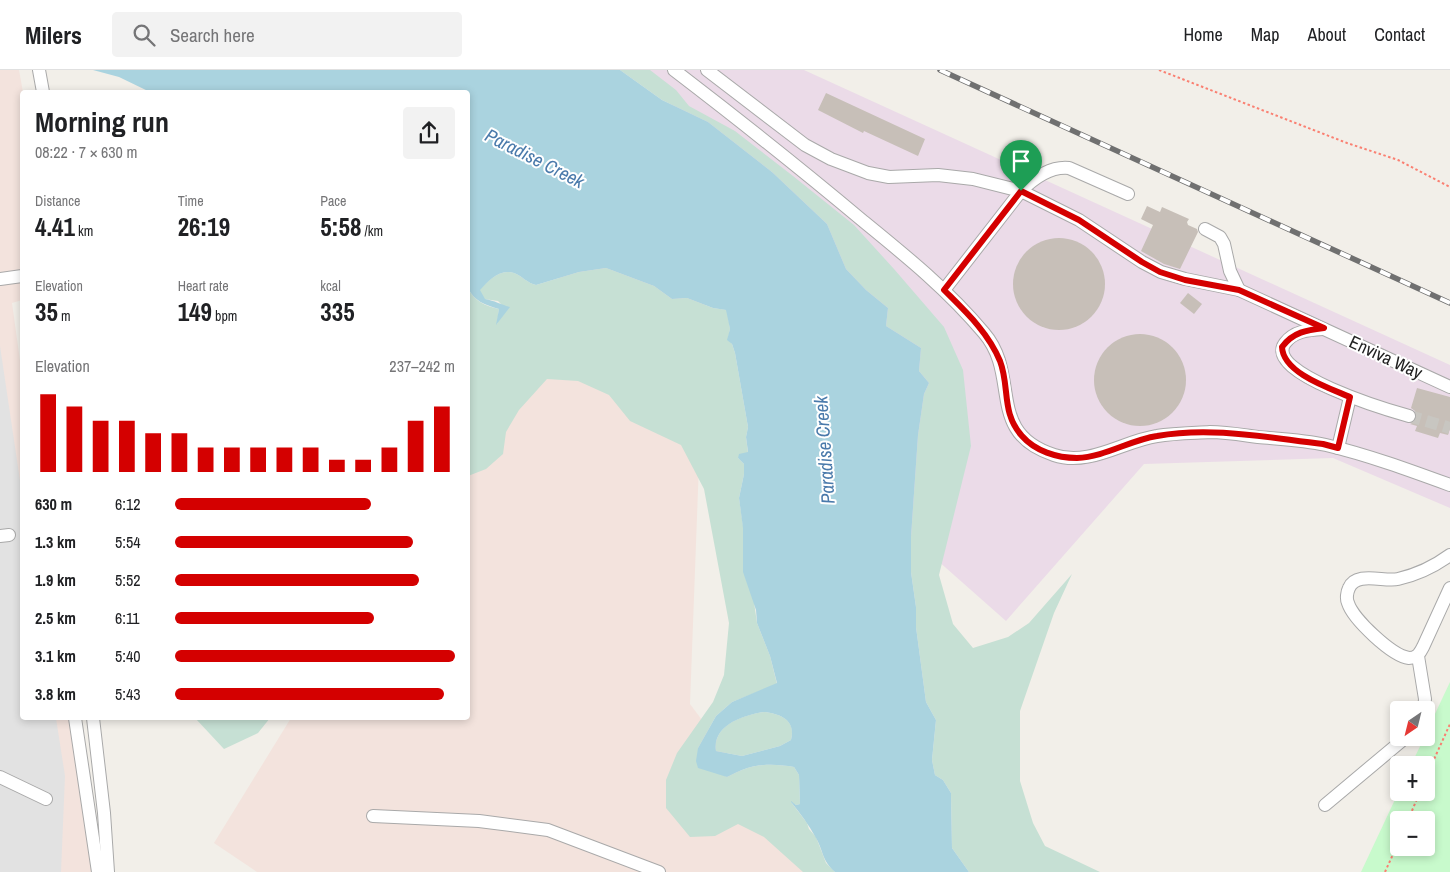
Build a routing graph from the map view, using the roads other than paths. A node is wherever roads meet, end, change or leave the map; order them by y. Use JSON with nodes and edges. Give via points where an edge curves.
{"nodes":[{"id":1,"x":39,"y":70,"type":"edge"},
{"id":2,"x":674,"y":70,"type":"edge"},
{"id":3,"x":707,"y":70,"type":"edge"},
{"id":4,"x":43,"y":90,"type":"edge"},
{"id":5,"x":1021,"y":191,"type":"junction"},
{"id":6,"x":1128,"y":194,"type":"dead end"},
{"id":7,"x":1205,"y":228,"type":"dead end"},
{"id":8,"x":20,"y":276,"type":"edge"},
{"id":9,"x":0,"y":279,"type":"edge"},
{"id":10,"x":944,"y":290,"type":"junction"},
{"id":11,"x":1239,"y":290,"type":"junction"},
{"id":12,"x":1324,"y":328,"type":"junction"},
{"id":13,"x":1450,"y":387,"type":"edge"},
{"id":14,"x":1350,"y":397,"type":"junction"},
{"id":15,"x":1409,"y":416,"type":"tunnel mouth"},
{"id":16,"x":1338,"y":448,"type":"junction"},
{"id":17,"x":1450,"y":485,"type":"edge"},
{"id":18,"x":1450,"y":556,"type":"edge"},
{"id":19,"x":1450,"y":588,"type":"edge"},
{"id":20,"x":1418,"y":656,"type":"junction"},
{"id":21,"x":1425,"y":701,"type":"edge"},
{"id":22,"x":75,"y":720,"type":"edge"},
{"id":23,"x":93,"y":720,"type":"edge"},
{"id":24,"x":1395,"y":746,"type":"edge"},
{"id":25,"x":0,"y":777,"type":"edge"},
{"id":26,"x":46,"y":799,"type":"dead end"},
{"id":27,"x":1325,"y":805,"type":"dead end"},
{"id":28,"x":374,"y":816,"type":"dead end"},
{"id":29,"x":98,"y":872,"type":"edge"},
{"id":30,"x":108,"y":872,"type":"edge"},
{"id":31,"x":659,"y":872,"type":"edge"}],
"edges":[{"from":1,"to":4,"type":"street"},
{"from":2,"to":10,"type":"street","via":[[800,168]]},
{"from":3,"to":5,"type":"street","name":"Enviva Way","via":[[805,145],[831,159],[889,177],[938,175]]},
{"from":5,"to":6,"type":"street","via":[[1032,180],[1060,167]]},
{"from":5,"to":10,"type":"street"},
{"from":5,"to":11,"type":"street","name":"Enviva Way","via":[[1079,220],[1160,272]]},
{"from":7,"to":11,"type":"street","via":[[1220,237],[1224,244],[1230,271]]},
{"from":8,"to":9,"type":"street"},
{"from":10,"to":16,"type":"street","via":[[990,340],[1000,363],[1012,424],[1023,438],[1056,456],[1097,455],[1156,436],[1212,432]]},
{"from":11,"to":12,"type":"street","name":"Enviva Way"},
{"from":12,"to":13,"type":"street","name":"Enviva Way"},
{"from":12,"to":14,"type":"street","via":[[1292,335],[1282,347],[1283,353],[1291,366],[1302,374]]},
{"from":14,"to":15,"type":"street"},
{"from":14,"to":16,"type":"street"},
{"from":16,"to":17,"type":"street"},
{"from":18,"to":20,"type":"street","via":[[1397,579],[1362,578],[1348,589],[1348,603],[1379,640],[1401,655]]},
{"from":19,"to":20,"type":"street"},
{"from":20,"to":21,"type":"street"},
{"from":22,"to":29,"type":"street"},
{"from":23,"to":30,"type":"street"},
{"from":24,"to":27,"type":"street"},
{"from":25,"to":26,"type":"street"},
{"from":28,"to":31,"type":"street","via":[[548,830]]}]}
